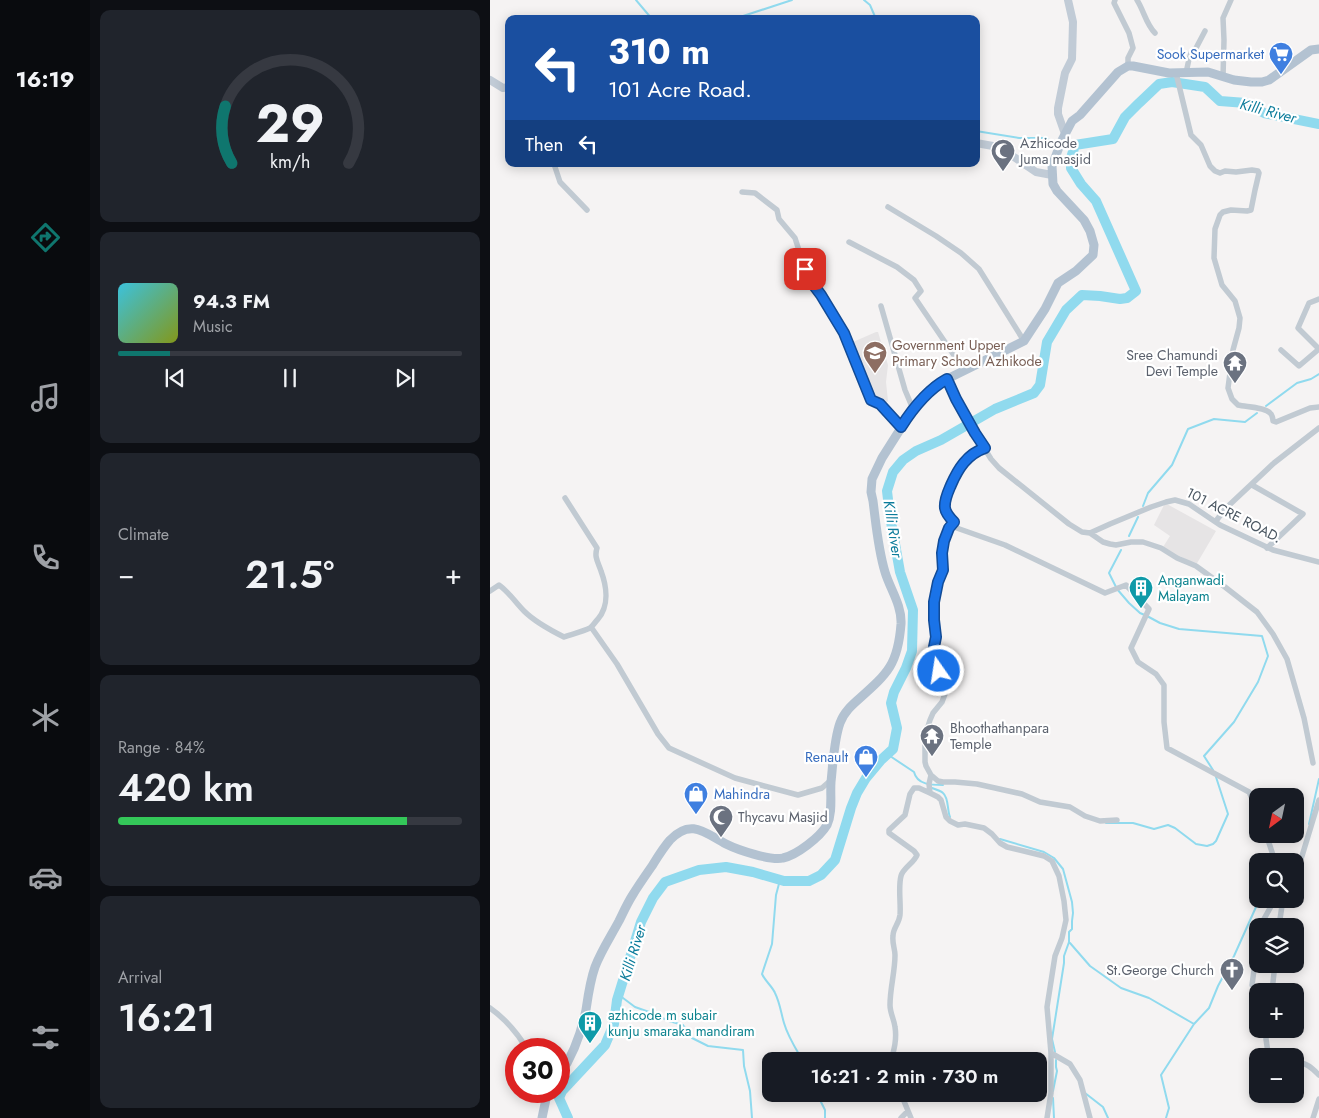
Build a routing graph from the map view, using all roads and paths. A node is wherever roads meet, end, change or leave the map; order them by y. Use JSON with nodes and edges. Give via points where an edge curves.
{"nodes":[{"id":1,"x":1068,"y":0,"type":"edge"},
{"id":2,"x":1115,"y":0,"type":"edge"},
{"id":3,"x":1137,"y":0,"type":"edge"},
{"id":4,"x":1231,"y":0,"type":"edge"},
{"id":5,"x":1205,"y":31,"type":"dead end"},
{"id":6,"x":1155,"y":33,"type":"dead end"},
{"id":7,"x":1319,"y":49,"type":"edge"},
{"id":8,"x":1128,"y":66,"type":"junction"},
{"id":9,"x":1186,"y":73,"type":"junction"},
{"id":10,"x":1177,"y":76,"type":"junction"},
{"id":11,"x":1223,"y":77,"type":"junction"},
{"id":12,"x":490,"y":80,"type":"edge"},
{"id":13,"x":505,"y":88,"type":"edge"},
{"id":14,"x":1065,"y":134,"type":"junction"},
{"id":15,"x":980,"y":144,"type":"edge"},
{"id":16,"x":555,"y":167,"type":"edge"},
{"id":17,"x":1052,"y":175,"type":"junction"},
{"id":18,"x":742,"y":192,"type":"dead end"},
{"id":19,"x":888,"y":206,"type":"dead end"},
{"id":20,"x":586,"y":210,"type":"dead end"},
{"id":21,"x":849,"y":242,"type":"dead end"},
{"id":22,"x":1319,"y":299,"type":"edge"},
{"id":23,"x":881,"y":306,"type":"dead end"},
{"id":24,"x":1024,"y":341,"type":"junction"},
{"id":25,"x":1281,"y":350,"type":"dead end"},
{"id":26,"x":964,"y":370,"type":"junction"},
{"id":27,"x":947,"y":379,"type":"junction"},
{"id":28,"x":1319,"y":408,"type":"edge"},
{"id":29,"x":913,"y":409,"type":"junction"},
{"id":30,"x":901,"y":427,"type":"junction"},
{"id":31,"x":1319,"y":428,"type":"edge"},
{"id":32,"x":985,"y":448,"type":"junction"},
{"id":33,"x":1252,"y":485,"type":"junction"},
{"id":34,"x":565,"y":498,"type":"dead end"},
{"id":35,"x":1216,"y":522,"type":"junction"},
{"id":36,"x":951,"y":526,"type":"junction"},
{"id":37,"x":1090,"y":534,"type":"junction"},
{"id":38,"x":1267,"y":548,"type":"junction"},
{"id":39,"x":1319,"y":562,"type":"edge"},
{"id":40,"x":490,"y":591,"type":"edge"},
{"id":41,"x":591,"y":627,"type":"junction"},
{"id":42,"x":1313,"y":763,"type":"dead end"},
{"id":43,"x":931,"y":775,"type":"junction"},
{"id":44,"x":832,"y":780,"type":"junction"},
{"id":45,"x":929,"y":788,"type":"junction"},
{"id":46,"x":1249,"y":792,"type":"edge"},
{"id":47,"x":1319,"y":800,"type":"edge"},
{"id":48,"x":1116,"y":820,"type":"dead end"},
{"id":49,"x":1303,"y":853,"type":"edge"},
{"id":50,"x":490,"y":1008,"type":"edge"},
{"id":51,"x":520,"y":1038,"type":"edge"},
{"id":52,"x":894,"y":1052,"type":"edge"},
{"id":53,"x":1051,"y":1053,"type":"junction"},
{"id":54,"x":570,"y":1059,"type":"edge"},
{"id":55,"x":1304,"y":1064,"type":"edge"},
{"id":56,"x":1319,"y":1075,"type":"edge"},
{"id":57,"x":1319,"y":1099,"type":"edge"},
{"id":58,"x":904,"y":1102,"type":"edge"},
{"id":59,"x":545,"y":1103,"type":"edge"},
{"id":60,"x":908,"y":1111,"type":"junction"},
{"id":61,"x":542,"y":1118,"type":"edge"},
{"id":62,"x":901,"y":1118,"type":"edge"},
{"id":63,"x":911,"y":1118,"type":"edge"},
{"id":64,"x":1047,"y":1118,"type":"edge"},
{"id":65,"x":1090,"y":1118,"type":"edge"},
{"id":66,"x":1313,"y":1118,"type":"edge"}],
"edges":[{"from":1,"to":14,"type":"street","via":[[1073,22],[1072,59],[1065,72],[1058,114]]},
{"from":2,"to":8,"type":"street","via":[[1133,48]]},
{"from":3,"to":6,"type":"street"},
{"from":4,"to":11,"type":"street","via":[[1223,18]]},
{"from":5,"to":9,"type":"street","via":[[1188,59]]},
{"from":7,"to":11,"type":"main road","via":[[1311,50],[1269,80],[1251,82]]},
{"from":8,"to":10,"type":"main road"},
{"from":8,"to":14,"type":"main road","via":[[1118,72]]},
{"from":9,"to":10,"type":"main road"},
{"from":9,"to":11,"type":"main road","via":[[1208,72]]},
{"from":10,"to":28,"type":"street","via":[[1191,135],[1202,145],[1210,166],[1220,173],[1250,170],[1260,173],[1251,210],[1222,212],[1215,229],[1214,258],[1222,285],[1234,301],[1240,318],[1229,377],[1231,397],[1238,406],[1270,412],[1276,422],[1310,408]]},
{"from":12,"to":13,"type":"street"},
{"from":14,"to":17,"type":"main road","via":[[1052,166]]},
{"from":15,"to":17,"type":"street","via":[[1011,155],[1036,172]]},
{"from":16,"to":20,"type":"street","via":[[560,182]]},
{"from":17,"to":24,"type":"main road","via":[[1057,191],[1084,220],[1094,251],[1089,260],[1058,284]]},
{"from":18,"to":30,"type":"street","via":[[756,193],[777,210],[779,219],[794,238],[805,269],[844,333],[871,400],[880,404]]},
{"from":19,"to":24,"type":"street","via":[[961,253],[979,269]]},
{"from":21,"to":26,"type":"street","via":[[897,267],[914,280],[921,291],[915,298]]},
{"from":22,"to":25,"type":"street","via":[[1309,303],[1298,328],[1319,349],[1299,366]]},
{"from":23,"to":29,"type":"street"},
{"from":24,"to":26,"type":"main road"},
{"from":26,"to":27,"type":"main road"},
{"from":27,"to":29,"type":"main road","via":[[935,385]]},
{"from":27,"to":32,"type":"street"},
{"from":29,"to":30,"type":"main road"},
{"from":30,"to":44,"type":"main road","via":[[872,479],[871,492],[884,570],[900,612],[896,656],[888,672],[846,712],[841,721],[834,746]]},
{"from":31,"to":33,"type":"street","via":[[1274,463]]},
{"from":32,"to":36,"type":"street","via":[[973,453],[953,480],[945,506],[954,522]]},
{"from":32,"to":37,"type":"street","via":[[998,468],[1017,484],[1078,530]]},
{"from":33,"to":35,"type":"street","via":[[1225,509]]},
{"from":33,"to":38,"type":"street","via":[[1303,514]]},
{"from":34,"to":41,"type":"street","via":[[597,548],[596,560],[606,590],[602,614]]},
{"from":35,"to":37,"type":"street","name":"101 ACRE ROAD.","via":[[1189,504],[1175,500]]},
{"from":35,"to":38,"type":"street","name":"101 ACRE ROAD."},
{"from":36,"to":43,"type":"street","via":[[944,541],[943,570],[934,602],[936,637],[933,652],[945,694],[925,736],[925,762]]},
{"from":36,"to":46,"type":"street","via":[[1005,545],[1105,594],[1126,585],[1149,609],[1131,648],[1138,662],[1156,674],[1164,685],[1167,748]]},
{"from":37,"to":42,"type":"street","via":[[1113,545],[1143,542],[1161,548],[1196,566],[1257,612],[1287,659],[1307,728]]},
{"from":38,"to":39,"type":"street","name":"101 ACRE ROAD."},
{"from":40,"to":41,"type":"street","via":[[499,584],[524,611],[564,637]]},
{"from":41,"to":44,"type":"street","via":[[669,748],[735,778],[798,795],[822,788]]},
{"from":43,"to":45,"type":"street"},
{"from":43,"to":48,"type":"street","via":[[944,782],[977,784],[1070,807],[1100,821]]},
{"from":44,"to":54,"type":"main road","via":[[830,816],[826,826],[804,848],[788,857],[782,859],[735,849],[696,829],[679,832],[669,841],[631,897],[602,950]]},
{"from":45,"to":52,"type":"street","via":[[914,788],[906,815],[888,830],[917,855],[901,876],[899,921],[893,934],[895,956],[890,1010],[895,1026]]},
{"from":45,"to":53,"type":"street","via":[[941,800],[950,821],[984,828],[1007,847],[1039,854],[1054,864],[1059,876],[1066,924],[1053,964],[1047,1007]]},
{"from":47,"to":49,"type":"street"},
{"from":50,"to":51,"type":"street"},
{"from":53,"to":64,"type":"street"},
{"from":53,"to":65,"type":"street","via":[[1070,1064],[1080,1080]]},
{"from":55,"to":56,"type":"street"},
{"from":57,"to":66,"type":"street"},
{"from":58,"to":60,"type":"street"},
{"from":59,"to":61,"type":"main road"},
{"from":60,"to":62,"type":"street"},
{"from":60,"to":63,"type":"street"}]}
